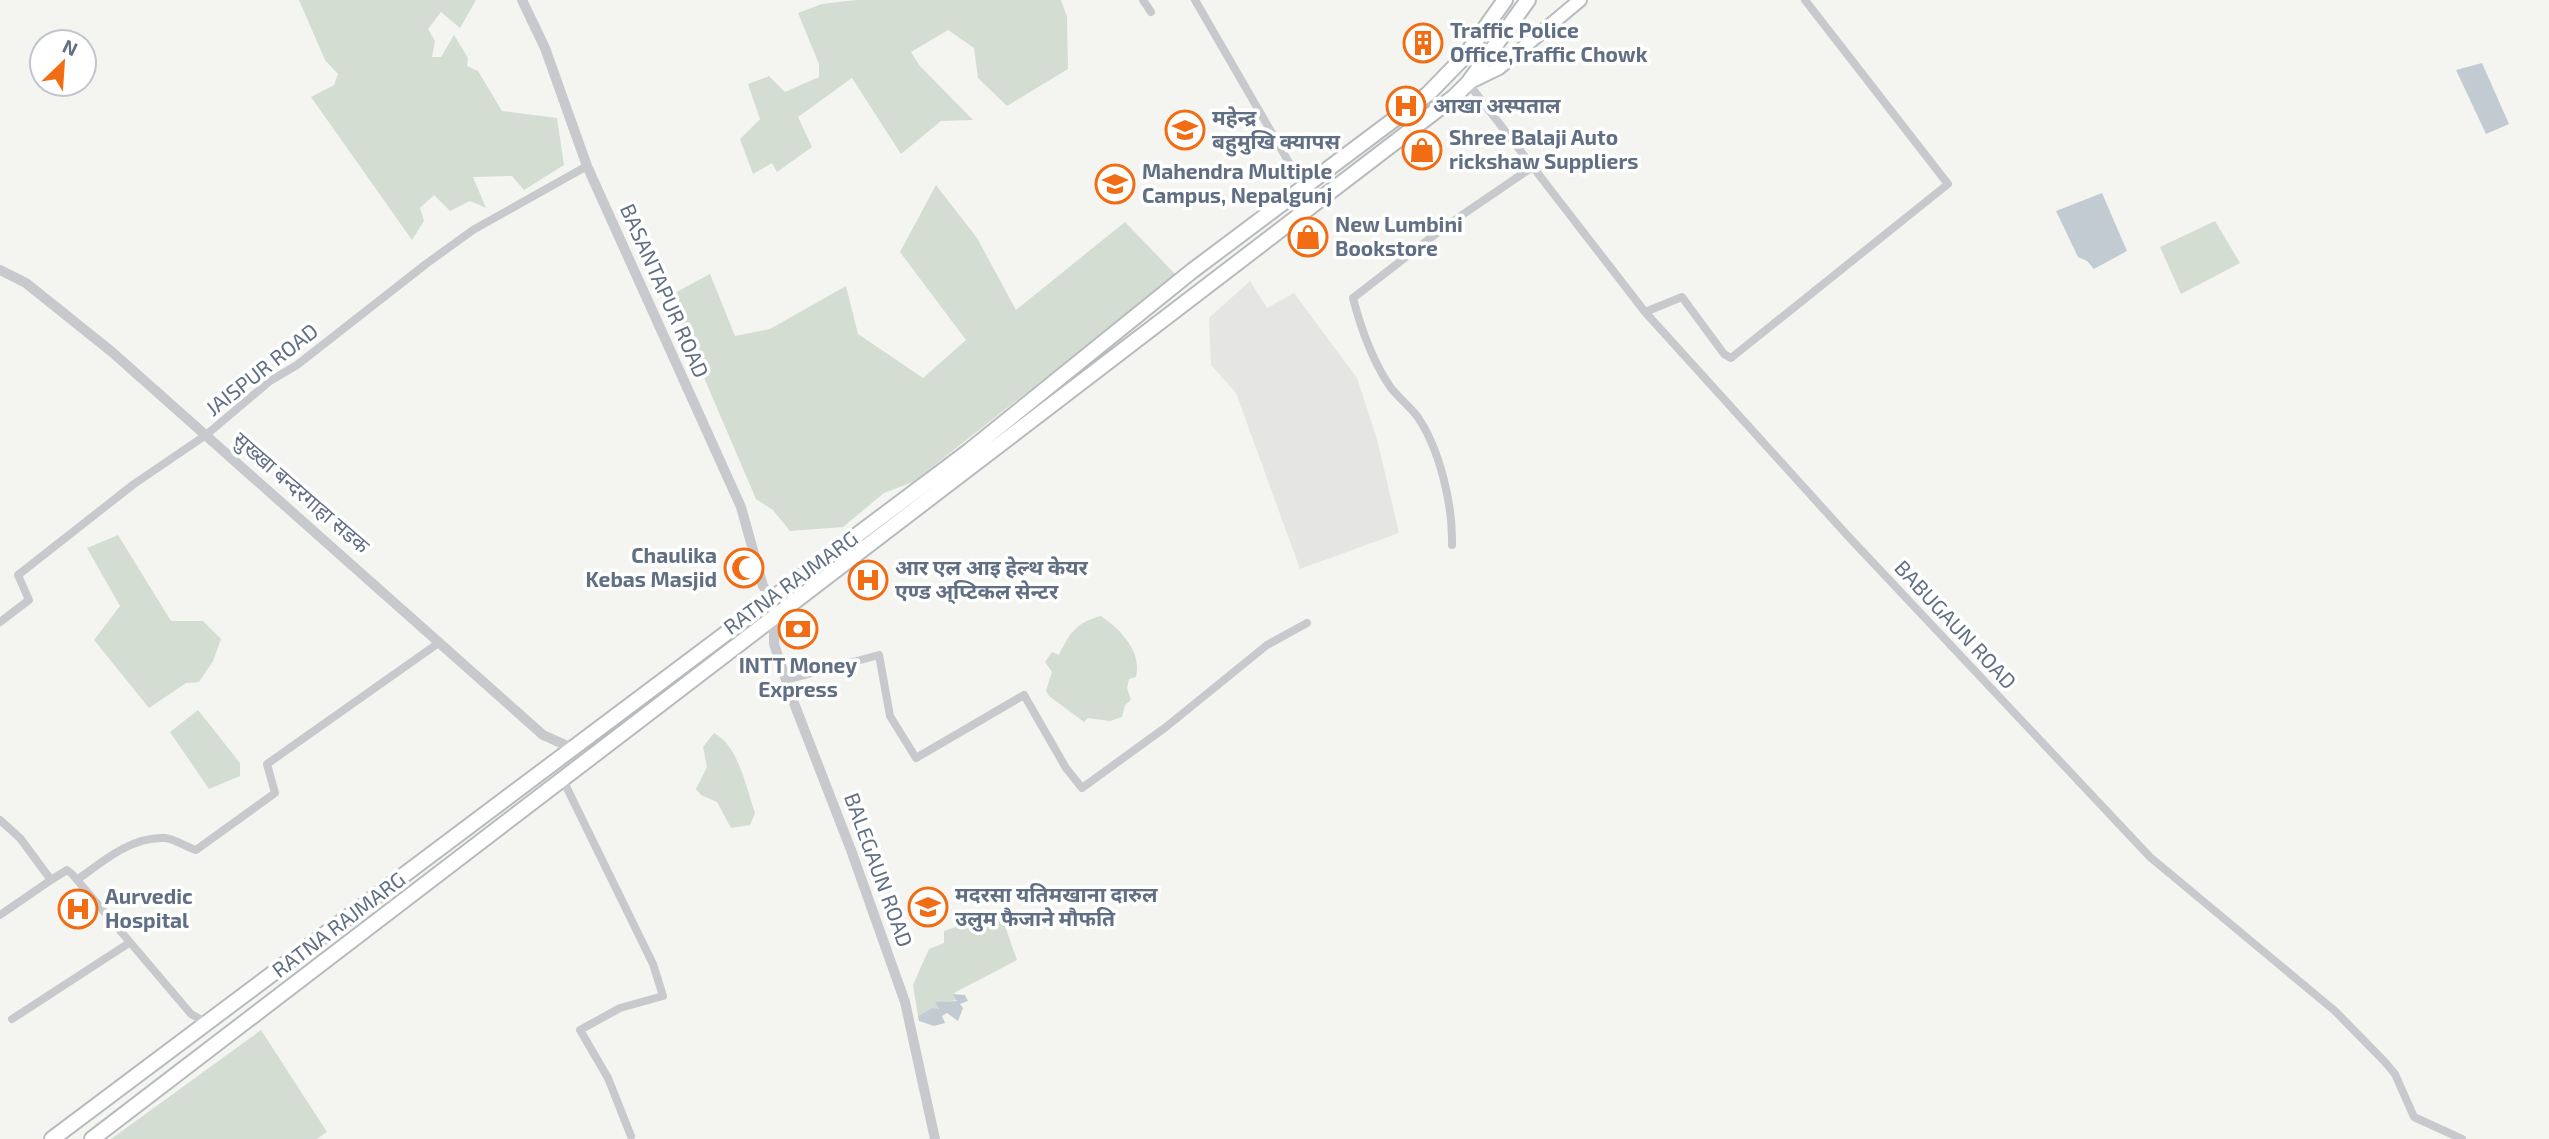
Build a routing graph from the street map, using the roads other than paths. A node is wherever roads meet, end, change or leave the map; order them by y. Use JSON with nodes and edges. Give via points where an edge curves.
{"nodes":[{"id":1,"x":522,"y":0,"type":"edge"},
{"id":2,"x":1143,"y":0,"type":"edge"},
{"id":3,"x":1195,"y":0,"type":"edge"},
{"id":4,"x":1504,"y":0,"type":"edge"},
{"id":5,"x":1528,"y":0,"type":"edge"},
{"id":6,"x":1580,"y":0,"type":"edge"},
{"id":7,"x":1805,"y":0,"type":"edge"},
{"id":8,"x":1151,"y":12,"type":"dead end"},
{"id":9,"x":1468,"y":83,"type":"junction"},
{"id":10,"x":587,"y":166,"type":"junction"},
{"id":11,"x":1534,"y":166,"type":"junction"},
{"id":12,"x":1309,"y":181,"type":"junction"},
{"id":13,"x":0,"y":270,"type":"edge"},
{"id":14,"x":1645,"y":312,"type":"junction"},
{"id":15,"x":206,"y":435,"type":"junction"},
{"id":16,"x":1452,"y":545,"type":"dead end"},
{"id":17,"x":771,"y":596,"type":"junction"},
{"id":18,"x":774,"y":619,"type":"junction"},
{"id":19,"x":0,"y":622,"type":"edge"},
{"id":20,"x":1307,"y":623,"type":"dead end"},
{"id":21,"x":440,"y":642,"type":"junction"},
{"id":22,"x":786,"y":680,"type":"junction"},
{"id":23,"x":572,"y":748,"type":"junction"},
{"id":24,"x":563,"y":780,"type":"junction"},
{"id":25,"x":2,"y":826,"type":"edge"},
{"id":26,"x":51,"y":880,"type":"junction"},
{"id":27,"x":77,"y":880,"type":"junction"},
{"id":28,"x":0,"y":915,"type":"edge"},
{"id":29,"x":129,"y":943,"type":"junction"},
{"id":30,"x":12,"y":1019,"type":"dead end"},
{"id":31,"x":209,"y":1024,"type":"junction"},
{"id":32,"x":631,"y":1136,"type":"dead end"},
{"id":33,"x":51,"y":1139,"type":"edge"},
{"id":34,"x":92,"y":1139,"type":"edge"},
{"id":35,"x":935,"y":1139,"type":"edge"},
{"id":36,"x":2462,"y":1139,"type":"edge"}],
"edges":[{"from":1,"to":10,"type":"street","name":"BASANTAPUR ROAD","via":[[545,48]]},
{"from":2,"to":8,"type":"street"},
{"from":3,"to":12,"type":"street","via":[[1302,185]]},
{"from":4,"to":12,"type":"highway","name":"RATNA RAJMARG","via":[[1465,56],[1429,94]]},
{"from":5,"to":9,"type":"highway","name":"RATNA RAJMARG"},
{"from":6,"to":9,"type":"main road","via":[[1499,68]]},
{"from":7,"to":14,"type":"street","via":[[1948,184],[1731,358],[1682,296]]},
{"from":9,"to":11,"type":"street","name":"BABUGAUN ROAD"},
{"from":9,"to":18,"type":"highway","name":"RATNA RAJMARG"},
{"from":10,"to":15,"type":"street","name":"JAISPUR ROAD","via":[[464,237],[270,381]]},
{"from":10,"to":17,"type":"street","name":"BASANTAPUR ROAD","via":[[741,507],[763,586]]},
{"from":11,"to":14,"type":"street","name":"BABUGAUN ROAD"},
{"from":11,"to":16,"type":"street","via":[[1353,298],[1370,350],[1391,388],[1418,418],[1437,460],[1453,514]]},
{"from":12,"to":17,"type":"highway","name":"RATNA RAJMARG","via":[[969,451]]},
{"from":13,"to":15,"type":"street","name":"सुख्खा बन्दरगाहा सडक","via":[[26,282]]},
{"from":14,"to":36,"type":"street","name":"BABUGAUN ROAD","via":[[2150,857],[2335,1011],[2395,1074],[2414,1117]]},
{"from":15,"to":19,"type":"street","name":"JAISPUR ROAD","via":[[134,484],[18,575],[29,600]]},
{"from":15,"to":21,"type":"street","name":"सुख्खा बन्दरगाहा सडक"},
{"from":17,"to":23,"type":"highway","name":"RATNA RAJMARG"},
{"from":18,"to":22,"type":"street","name":"BALEGAUN ROAD","via":[[774,644]]},
{"from":18,"to":24,"type":"highway","name":"RATNA RAJMARG"},
{"from":20,"to":22,"type":"street","via":[[1267,645],[1082,788],[1024,695],[916,758],[890,716],[879,655]]},
{"from":21,"to":23,"type":"street","name":"सुख्खा बन्दरगाहा सडक","via":[[543,735]]},
{"from":21,"to":27,"type":"street","via":[[267,764],[275,793],[196,850],[168,838],[147,839],[120,850]]},
{"from":22,"to":35,"type":"street","name":"BALEGAUN ROAD","via":[[905,1002]]},
{"from":23,"to":31,"type":"highway","name":"RATNA RAJMARG"},
{"from":24,"to":32,"type":"street","via":[[653,964],[663,996],[620,1008],[580,1030],[608,1078]]},
{"from":24,"to":34,"type":"highway","name":"RATNA RAJMARG"},
{"from":25,"to":26,"type":"street","via":[[20,838]]},
{"from":26,"to":27,"type":"street","via":[[67,870]]},
{"from":26,"to":28,"type":"street"},
{"from":27,"to":29,"type":"street"},
{"from":29,"to":30,"type":"street"},
{"from":29,"to":31,"type":"street","via":[[191,1014]]},
{"from":31,"to":33,"type":"highway","name":"RATNA RAJMARG"}]}
